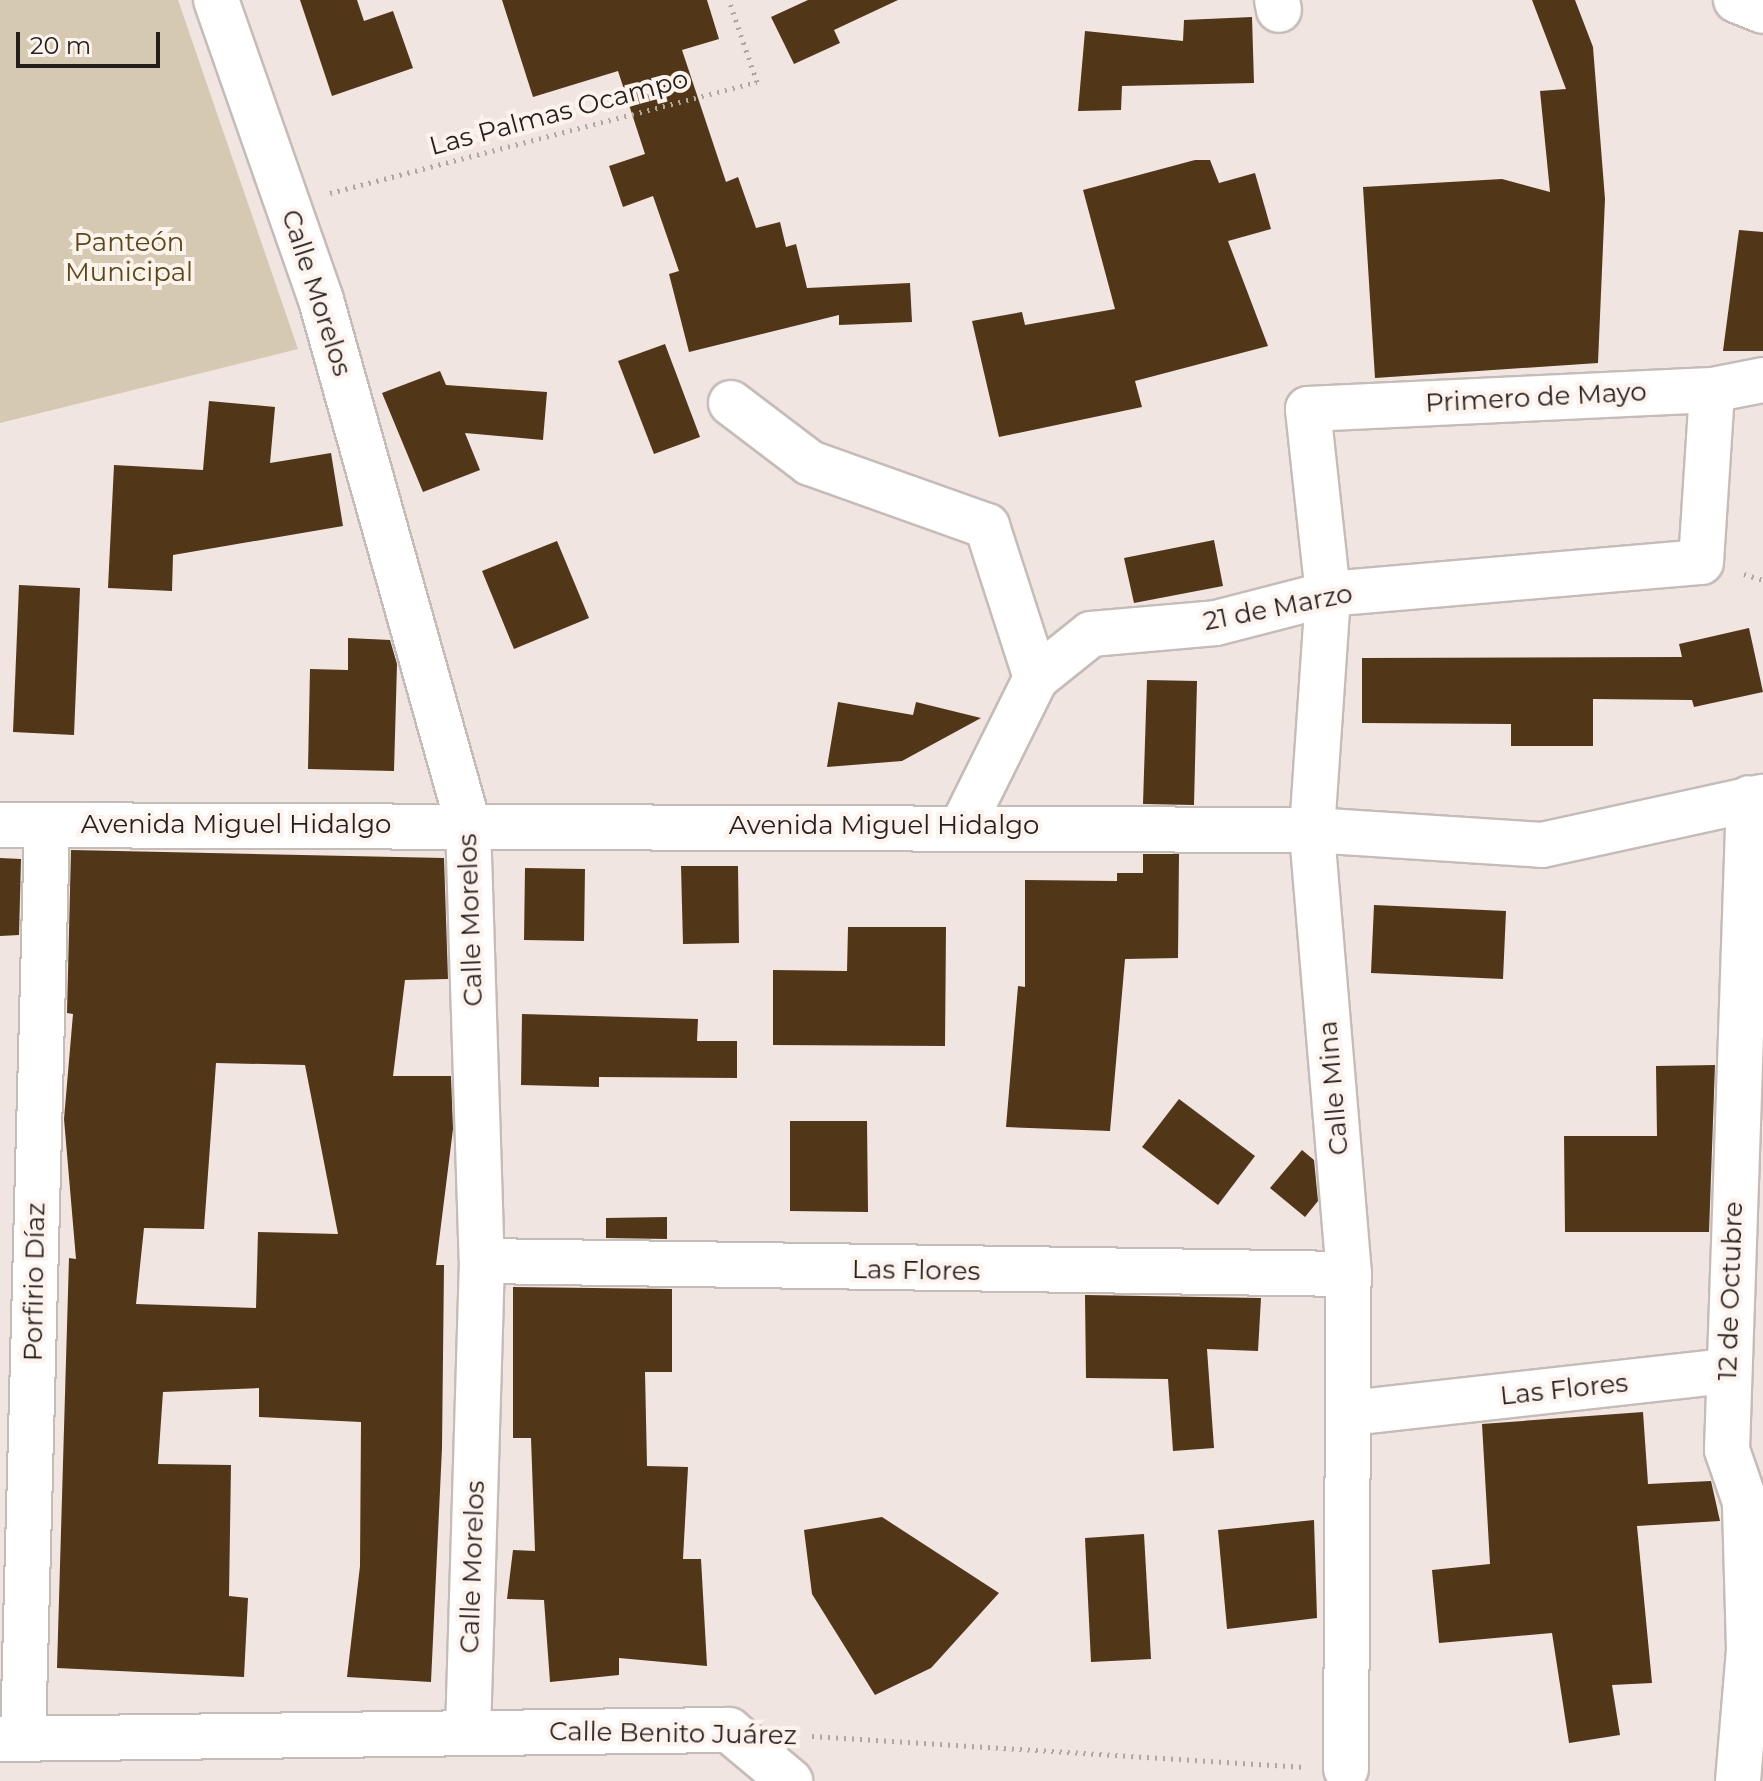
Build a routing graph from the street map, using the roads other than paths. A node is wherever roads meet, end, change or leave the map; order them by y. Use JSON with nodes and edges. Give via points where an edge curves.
{"nodes":[{"id":1,"x":216,"y":0,"type":"edge"},
{"id":2,"x":1736,"y":0,"type":"edge"},
{"id":3,"x":1763,"y":11,"type":"edge"},
{"id":4,"x":1763,"y":380,"type":"edge"},
{"id":5,"x":1712,"y":390,"type":"junction"},
{"id":6,"x":731,"y":403,"type":"dead end"},
{"id":7,"x":1308,"y":409,"type":"joint"},
{"id":8,"x":1328,"y":594,"type":"junction"},
{"id":9,"x":1036,"y":678,"type":"junction"},
{"id":10,"x":1756,"y":797,"type":"edge"},
{"id":11,"x":468,"y":824,"type":"junction"},
{"id":12,"x":0,"y":825,"type":"edge"},
{"id":13,"x":47,"y":826,"type":"junction"},
{"id":14,"x":962,"y":827,"type":"junction"},
{"id":15,"x":1312,"y":830,"type":"junction"},
{"id":16,"x":482,"y":1261,"type":"junction"},
{"id":17,"x":1349,"y":1274,"type":"junction"},
{"id":18,"x":1728,"y":1371,"type":"junction"},
{"id":19,"x":1351,"y":1413,"type":"junction"},
{"id":20,"x":1745,"y":1456,"type":"edge"},
{"id":21,"x":468,"y":1733,"type":"junction"},
{"id":22,"x":12,"y":1738,"type":"edge"},
{"id":23,"x":1346,"y":1769,"type":"road end"},
{"id":24,"x":790,"y":1781,"type":"edge"},
{"id":25,"x":1738,"y":1781,"type":"edge"}],
"edges":[{"from":1,"to":11,"type":"street","name":"Calle Morelos","via":[[287,204]]},
{"from":2,"to":3,"type":"street"},
{"from":4,"to":5,"type":"street","name":"Primero de Mayo"},
{"from":5,"to":7,"type":"street","name":"Primero de Mayo"},
{"from":5,"to":8,"type":"street","name":"21 de Marzo","via":[[1701,562]]},
{"from":6,"to":9,"type":"street","via":[[810,463],[987,526]]},
{"from":7,"to":8,"type":"street","name":"Calle Mina"},
{"from":8,"to":9,"type":"street","name":"21 de Marzo","via":[[1216,623],[1091,634]]},
{"from":8,"to":15,"type":"street","name":"Calle Mina"},
{"from":9,"to":14,"type":"street","name":"21 de Marzo"},
{"from":10,"to":15,"type":"street","name":"Avenida Miguel Hidalgo","via":[[1542,845]]},
{"from":10,"to":18,"type":"street","name":"12 de Octubre"},
{"from":11,"to":13,"type":"street","name":"Avenida Miguel Hidalgo"},
{"from":11,"to":14,"type":"street","name":"Avenida Miguel Hidalgo"},
{"from":11,"to":16,"type":"street","name":"Calle Morelos"},
{"from":12,"to":13,"type":"street","name":"Avenida Miguel Hidalgo"},
{"from":13,"to":22,"type":"street","name":"Porfirio Díaz"},
{"from":14,"to":15,"type":"street","name":"Avenida Miguel Hidalgo"},
{"from":15,"to":17,"type":"street","name":"Calle Mina"},
{"from":16,"to":17,"type":"street","name":"Las Flores"},
{"from":16,"to":21,"type":"street","name":"Calle Morelos"},
{"from":17,"to":19,"type":"street","name":"Calle Mina"},
{"from":18,"to":19,"type":"street","name":"Las Flores"},
{"from":18,"to":20,"type":"street","name":"12 de Octubre"},
{"from":19,"to":23,"type":"street","name":"Calle Mina"},
{"from":20,"to":25,"type":"street","name":"12 de Octubre","via":[[1749,1649]]},
{"from":21,"to":22,"type":"street","name":"Calle Benito Juárez"},
{"from":21,"to":24,"type":"street","name":"Calle Benito Juárez","via":[[729,1730]]}]}
